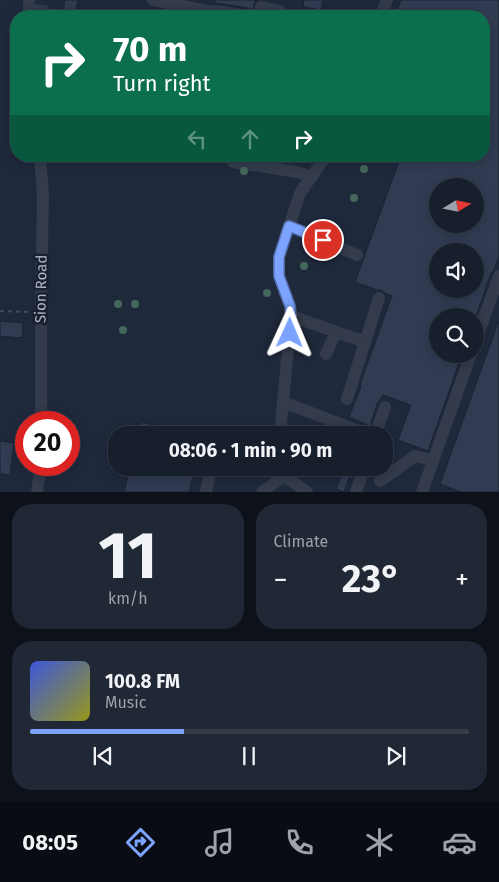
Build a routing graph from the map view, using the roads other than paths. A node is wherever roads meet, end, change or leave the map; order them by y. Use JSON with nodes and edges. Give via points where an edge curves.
{"nodes":[{"id":1,"x":153,"y":0,"type":"edge"},
{"id":2,"x":261,"y":8,"type":"edge"},
{"id":3,"x":202,"y":10,"type":"edge"},
{"id":4,"x":274,"y":10,"type":"edge"},
{"id":5,"x":40,"y":162,"type":"edge"},
{"id":6,"x":256,"y":162,"type":"edge"},
{"id":7,"x":322,"y":162,"type":"edge"},
{"id":8,"x":312,"y":177,"type":"junction"},
{"id":9,"x":289,"y":226,"type":"junction"},
{"id":10,"x":357,"y":255,"type":"dead end"},
{"id":11,"x":499,"y":276,"type":"edge"},
{"id":12,"x":379,"y":298,"type":"dead end"},
{"id":13,"x":291,"y":316,"type":"junction"},
{"id":14,"x":484,"y":318,"type":"edge"},
{"id":15,"x":336,"y":332,"type":"junction"},
{"id":16,"x":364,"y":342,"type":"junction"},
{"id":17,"x":326,"y":354,"type":"dead end"},
{"id":18,"x":468,"y":363,"type":"edge"},
{"id":19,"x":347,"y":399,"type":"dead end"},
{"id":20,"x":283,"y":402,"type":"junction"},
{"id":21,"x":385,"y":408,"type":"dead end"},
{"id":22,"x":41,"y":411,"type":"edge"},
{"id":23,"x":281,"y":426,"type":"edge"},
{"id":24,"x":346,"y":426,"type":"edge"},
{"id":25,"x":378,"y":426,"type":"edge"},
{"id":26,"x":433,"y":460,"type":"junction"},
{"id":27,"x":39,"y":476,"type":"edge"},
{"id":28,"x":209,"y":476,"type":"edge"},
{"id":29,"x":278,"y":476,"type":"edge"},
{"id":30,"x":287,"y":476,"type":"edge"},
{"id":31,"x":361,"y":476,"type":"edge"},
{"id":32,"x":380,"y":481,"type":"dead end"},
{"id":33,"x":37,"y":492,"type":"edge"},
{"id":34,"x":206,"y":492,"type":"edge"},
{"id":35,"x":262,"y":492,"type":"edge"},
{"id":36,"x":307,"y":492,"type":"edge"},
{"id":37,"x":356,"y":492,"type":"edge"},
{"id":38,"x":422,"y":492,"type":"edge"}],
"edges":[{"from":1,"to":3,"type":"street"},
{"from":2,"to":4,"type":"street"},
{"from":5,"to":22,"type":"street","name":"Sion Road","via":[[41,313],[45,330]]},
{"from":6,"to":8,"type":"street"},
{"from":7,"to":8,"type":"street"},
{"from":8,"to":9,"type":"street","via":[[300,193]]},
{"from":9,"to":10,"type":"street"},
{"from":9,"to":13,"type":"street","via":[[279,257],[279,276]]},
{"from":11,"to":14,"type":"street"},
{"from":12,"to":16,"type":"street"},
{"from":13,"to":15,"type":"street"},
{"from":13,"to":20,"type":"street"},
{"from":15,"to":16,"type":"street"},
{"from":15,"to":17,"type":"street"},
{"from":16,"to":19,"type":"street"},
{"from":18,"to":26,"type":"street"},
{"from":20,"to":23,"type":"street"},
{"from":20,"to":24,"type":"street"},
{"from":21,"to":25,"type":"street"},
{"from":26,"to":32,"type":"street","via":[[415,456]]},
{"from":26,"to":38,"type":"street"},
{"from":27,"to":33,"type":"street"},
{"from":28,"to":34,"type":"street"},
{"from":29,"to":35,"type":"street"},
{"from":30,"to":36,"type":"street"},
{"from":31,"to":37,"type":"street"}]}
